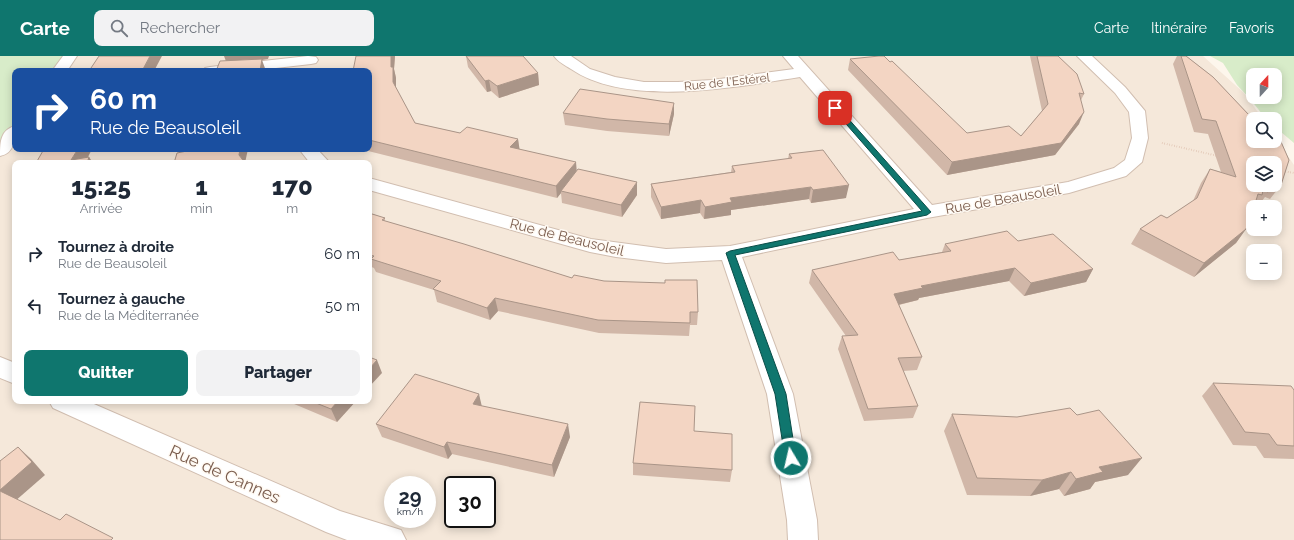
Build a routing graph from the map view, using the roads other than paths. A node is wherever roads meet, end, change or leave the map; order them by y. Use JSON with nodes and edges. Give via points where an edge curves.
{"nodes":[{"id":1,"x":70,"y":56,"type":"edge"},
{"id":2,"x":561,"y":56,"type":"edge"},
{"id":3,"x":790,"y":56,"type":"edge"},
{"id":4,"x":1084,"y":56,"type":"edge"},
{"id":5,"x":311,"y":62,"type":"edge"},
{"id":6,"x":61,"y":68,"type":"edge"},
{"id":7,"x":244,"y":68,"type":"edge"},
{"id":8,"x":804,"y":72,"type":"junction"},
{"id":9,"x":12,"y":135,"type":"edge"},
{"id":10,"x":0,"y":151,"type":"edge"},
{"id":11,"x":311,"y":152,"type":"edge"},
{"id":12,"x":318,"y":160,"type":"edge"},
{"id":13,"x":372,"y":185,"type":"edge"},
{"id":14,"x":927,"y":212,"type":"junction"},
{"id":15,"x":730,"y":253,"type":"junction"},
{"id":16,"x":0,"y":366,"type":"edge"},
{"id":17,"x":12,"y":373,"type":"edge"},
{"id":18,"x":69,"y":404,"type":"edge"},
{"id":19,"x":391,"y":540,"type":"edge"},
{"id":20,"x":803,"y":540,"type":"edge"}],
"edges":[{"from":1,"to":6,"type":"street"},
{"from":2,"to":8,"type":"street","name":"Rue de l'Estérel","via":[[579,69],[595,76],[656,86],[708,86]]},
{"from":3,"to":8,"type":"street"},
{"from":4,"to":14,"type":"street","name":"Rue de Beausoleil","via":[[1120,90],[1137,111],[1140,138],[1133,162],[1120,172],[1069,187]]},
{"from":5,"to":7,"type":"street"},
{"from":8,"to":14,"type":"street"},
{"from":9,"to":10,"type":"street"},
{"from":11,"to":12,"type":"street"},
{"from":13,"to":15,"type":"street","name":"Rue de Beausoleil","via":[[616,250],[666,256]]},
{"from":14,"to":15,"type":"street","name":"Rue de Beausoleil"},
{"from":15,"to":20,"type":"street","via":[[780,394],[802,520]]},
{"from":16,"to":17,"type":"street"},
{"from":18,"to":19,"type":"street","name":"Rue de Cannes","via":[[336,523]]}]}
